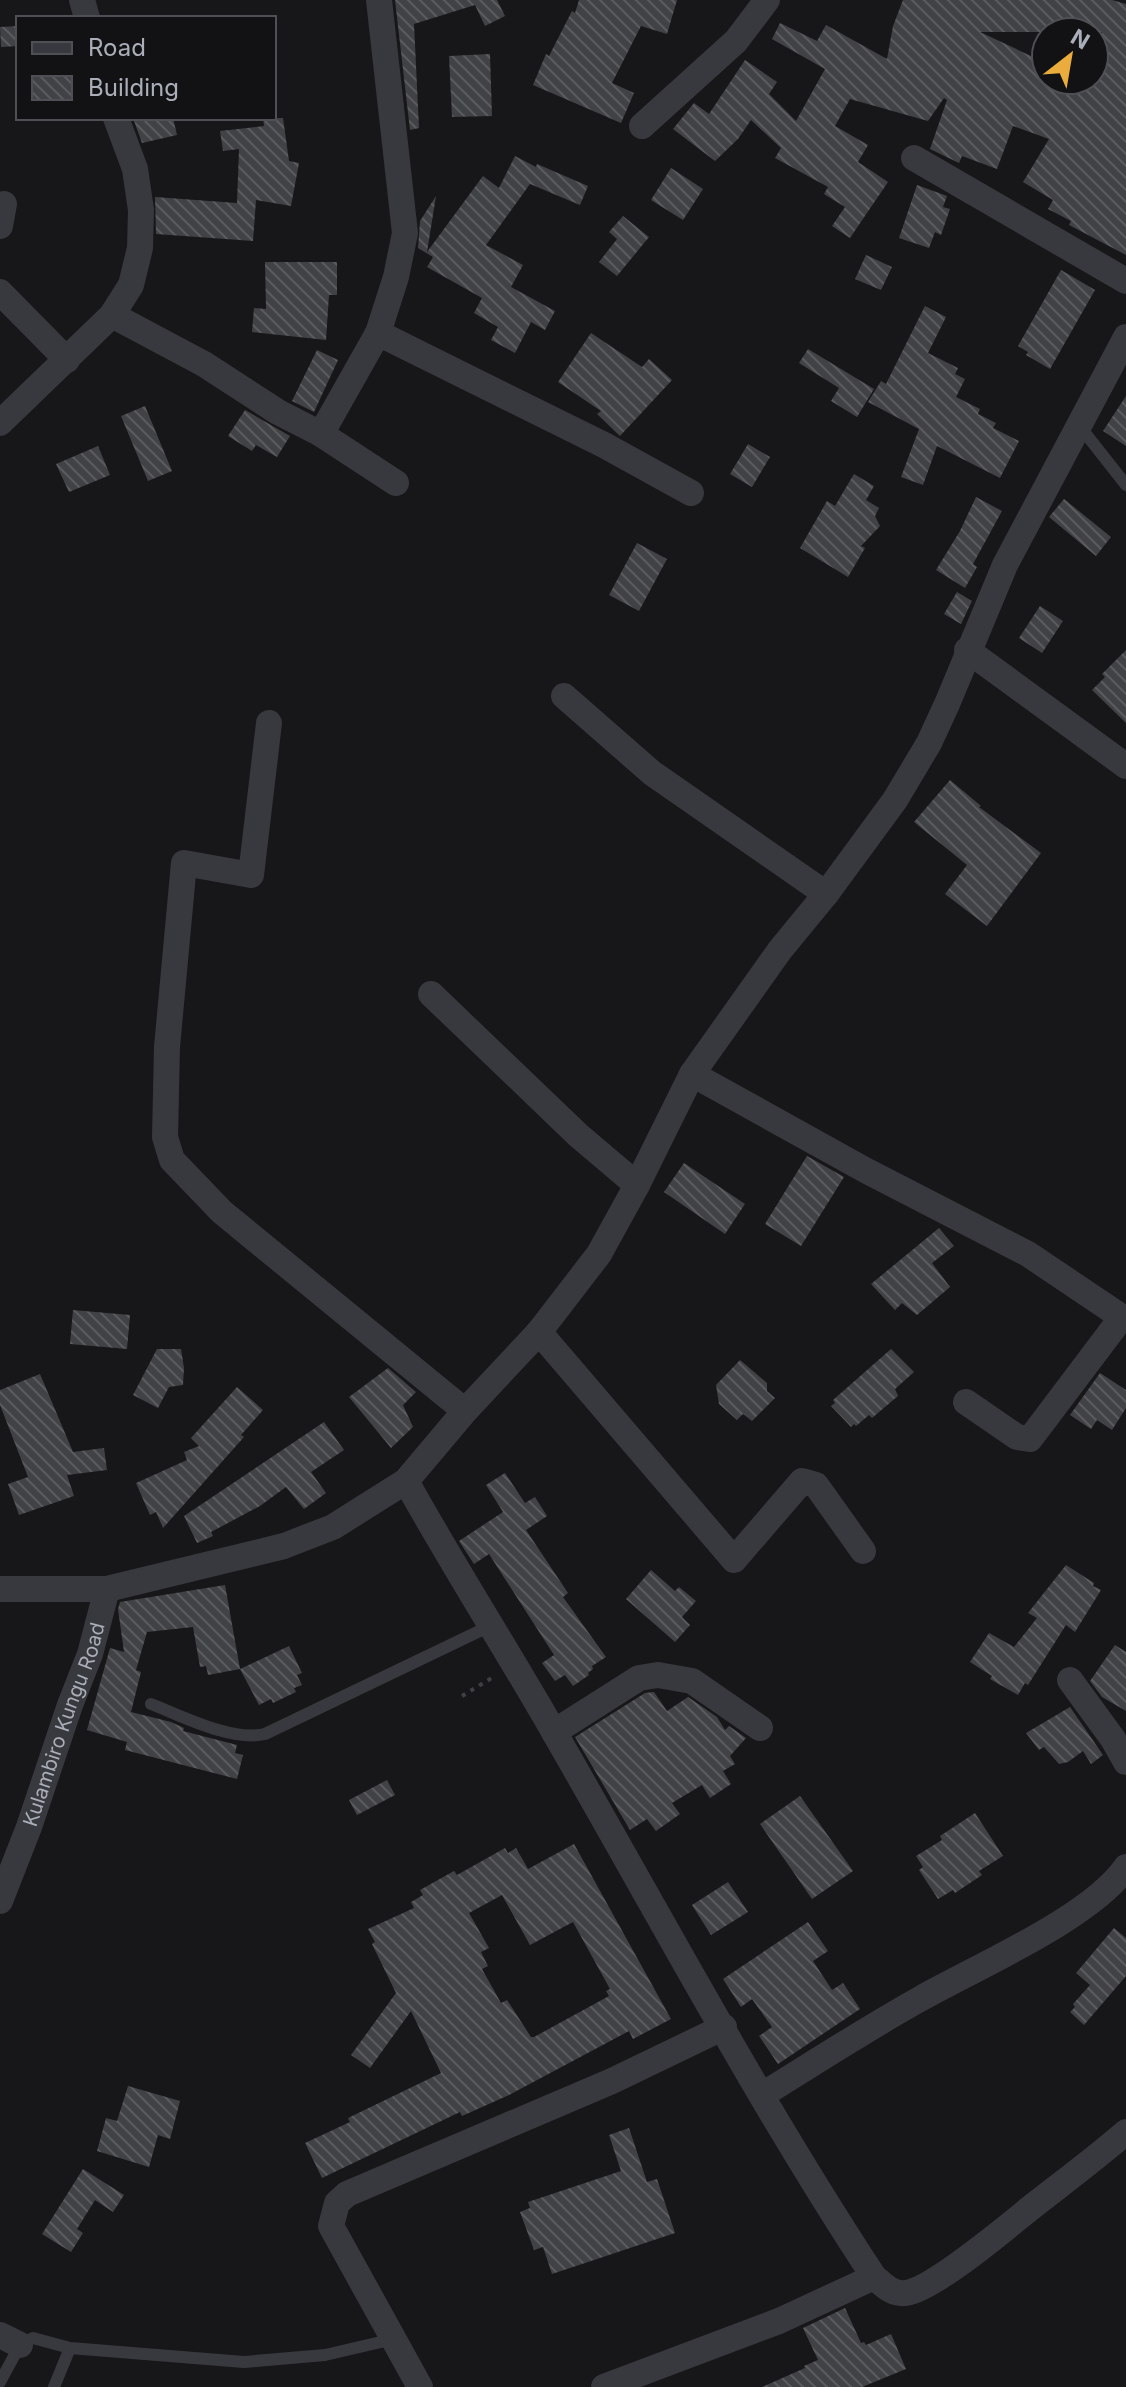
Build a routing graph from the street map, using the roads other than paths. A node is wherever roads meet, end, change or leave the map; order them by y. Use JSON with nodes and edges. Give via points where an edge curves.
{"nodes":[{"id":1,"x":379,"y":0,"type":"edge"},
{"id":2,"x":767,"y":0,"type":"edge"},
{"id":3,"x":117,"y":120,"type":"edge"},
{"id":4,"x":642,"y":126,"type":"dead end"},
{"id":5,"x":914,"y":158,"type":"dead end"},
{"id":6,"x":1126,"y":281,"type":"edge"},
{"id":7,"x":0,"y":292,"type":"edge"},
{"id":8,"x":112,"y":315,"type":"junction"},
{"id":9,"x":378,"y":333,"type":"junction"},
{"id":10,"x":1126,"y":337,"type":"edge"},
{"id":11,"x":67,"y":360,"type":"junction"},
{"id":12,"x":0,"y":423,"type":"edge"},
{"id":13,"x":1078,"y":424,"type":"junction"},
{"id":14,"x":321,"y":434,"type":"junction"},
{"id":15,"x":396,"y":483,"type":"dead end"},
{"id":16,"x":1126,"y":485,"type":"edge"},
{"id":17,"x":691,"y":493,"type":"dead end"},
{"id":18,"x":967,"y":650,"type":"junction"},
{"id":19,"x":564,"y":696,"type":"dead end"},
{"id":20,"x":269,"y":723,"type":"dead end"},
{"id":21,"x":1126,"y":766,"type":"edge"},
{"id":22,"x":826,"y":894,"type":"junction"},
{"id":23,"x":431,"y":994,"type":"dead end"},
{"id":24,"x":692,"y":1074,"type":"junction"},
{"id":25,"x":637,"y":1185,"type":"junction"},
{"id":26,"x":1124,"y":1319,"type":"edge"},
{"id":27,"x":539,"y":1332,"type":"junction"},
{"id":28,"x":966,"y":1402,"type":"dead end"},
{"id":29,"x":465,"y":1411,"type":"junction"},
{"id":30,"x":406,"y":1481,"type":"junction"},
{"id":31,"x":863,"y":1551,"type":"dead end"},
{"id":32,"x":0,"y":1589,"type":"edge"},
{"id":33,"x":107,"y":1589,"type":"junction"},
{"id":34,"x":490,"y":1626,"type":"junction"},
{"id":35,"x":1070,"y":1680,"type":"dead end"},
{"id":36,"x":151,"y":1704,"type":"dead end"},
{"id":37,"x":570,"y":1707,"type":"dead end"},
{"id":38,"x":551,"y":1726,"type":"junction"},
{"id":39,"x":760,"y":1728,"type":"dead end"},
{"id":40,"x":1126,"y":1762,"type":"edge"},
{"id":41,"x":1126,"y":1867,"type":"edge"},
{"id":42,"x":0,"y":1901,"type":"edge"},
{"id":43,"x":724,"y":2027,"type":"junction"},
{"id":44,"x":762,"y":2095,"type":"junction"},
{"id":45,"x":1126,"y":2132,"type":"edge"},
{"id":46,"x":874,"y":2277,"type":"junction"},
{"id":47,"x":394,"y":2339,"type":"junction"},
{"id":48,"x":10,"y":2340,"type":"edge"},
{"id":49,"x":70,"y":2348,"type":"junction"},
{"id":50,"x":0,"y":2382,"type":"edge"},
{"id":51,"x":54,"y":2387,"type":"edge"},
{"id":52,"x":420,"y":2387,"type":"edge"},
{"id":53,"x":604,"y":2387,"type":"edge"}],
"edges":[{"from":1,"to":9,"type":"street","via":[[405,233]]},
{"from":2,"to":4,"type":"street","via":[[736,41]]},
{"from":3,"to":8,"type":"street","via":[[135,169],[141,210],[140,248],[131,285]]},
{"from":5,"to":6,"type":"street"},
{"from":7,"to":11,"type":"street"},
{"from":8,"to":11,"type":"street"},
{"from":8,"to":14,"type":"street"},
{"from":9,"to":14,"type":"street"},
{"from":9,"to":17,"type":"street"},
{"from":10,"to":13,"type":"street"},
{"from":11,"to":12,"type":"street"},
{"from":13,"to":16,"type":"lane"},
{"from":13,"to":18,"type":"street"},
{"from":14,"to":15,"type":"street"},
{"from":18,"to":21,"type":"street"},
{"from":18,"to":22,"type":"street","via":[[929,743],[895,800]]},
{"from":19,"to":22,"type":"street","via":[[652,773]]},
{"from":20,"to":29,"type":"street","via":[[251,875],[184,863],[167,1047],[165,1137],[172,1160],[222,1212]]},
{"from":22,"to":24,"type":"street"},
{"from":23,"to":25,"type":"street"},
{"from":24,"to":25,"type":"street"},
{"from":24,"to":26,"type":"street","via":[[1028,1254]]},
{"from":25,"to":27,"type":"street","via":[[599,1254]]},
{"from":26,"to":28,"type":"street","via":[[1030,1439],[1017,1437]]},
{"from":27,"to":29,"type":"street"},
{"from":27,"to":31,"type":"street","via":[[734,1560],[802,1481],[816,1485]]},
{"from":29,"to":30,"type":"street"},
{"from":30,"to":33,"type":"street","via":[[333,1527],[284,1546]]},
{"from":30,"to":34,"type":"street"},
{"from":32,"to":33,"type":"street"},
{"from":33,"to":42,"type":"street","name":"Kulambiro Kungu Road","via":[[90,1654]]},
{"from":34,"to":36,"type":"lane","via":[[254,1737]]},
{"from":34,"to":38,"type":"street"},
{"from":35,"to":40,"type":"street"},
{"from":37,"to":38,"type":"lane"},
{"from":38,"to":39,"type":"street","via":[[639,1678],[658,1675],[692,1681]]},
{"from":38,"to":43,"type":"street"},
{"from":41,"to":44,"type":"street","via":[[1100,1895],[1055,1925],[917,2000]]},
{"from":43,"to":44,"type":"street"},
{"from":43,"to":47,"type":"street","via":[[612,2081],[347,2194],[337,2203],[331,2226]]},
{"from":44,"to":46,"type":"street"},
{"from":45,"to":46,"type":"street","via":[[923,2287],[901,2294]]},
{"from":46,"to":53,"type":"street","via":[[779,2321]]},
{"from":47,"to":49,"type":"lane","via":[[325,2355],[244,2362]]},
{"from":47,"to":52,"type":"street"},
{"from":48,"to":49,"type":"lane","via":[[33,2338]]},
{"from":48,"to":50,"type":"lane"},
{"from":49,"to":51,"type":"lane"}]}
